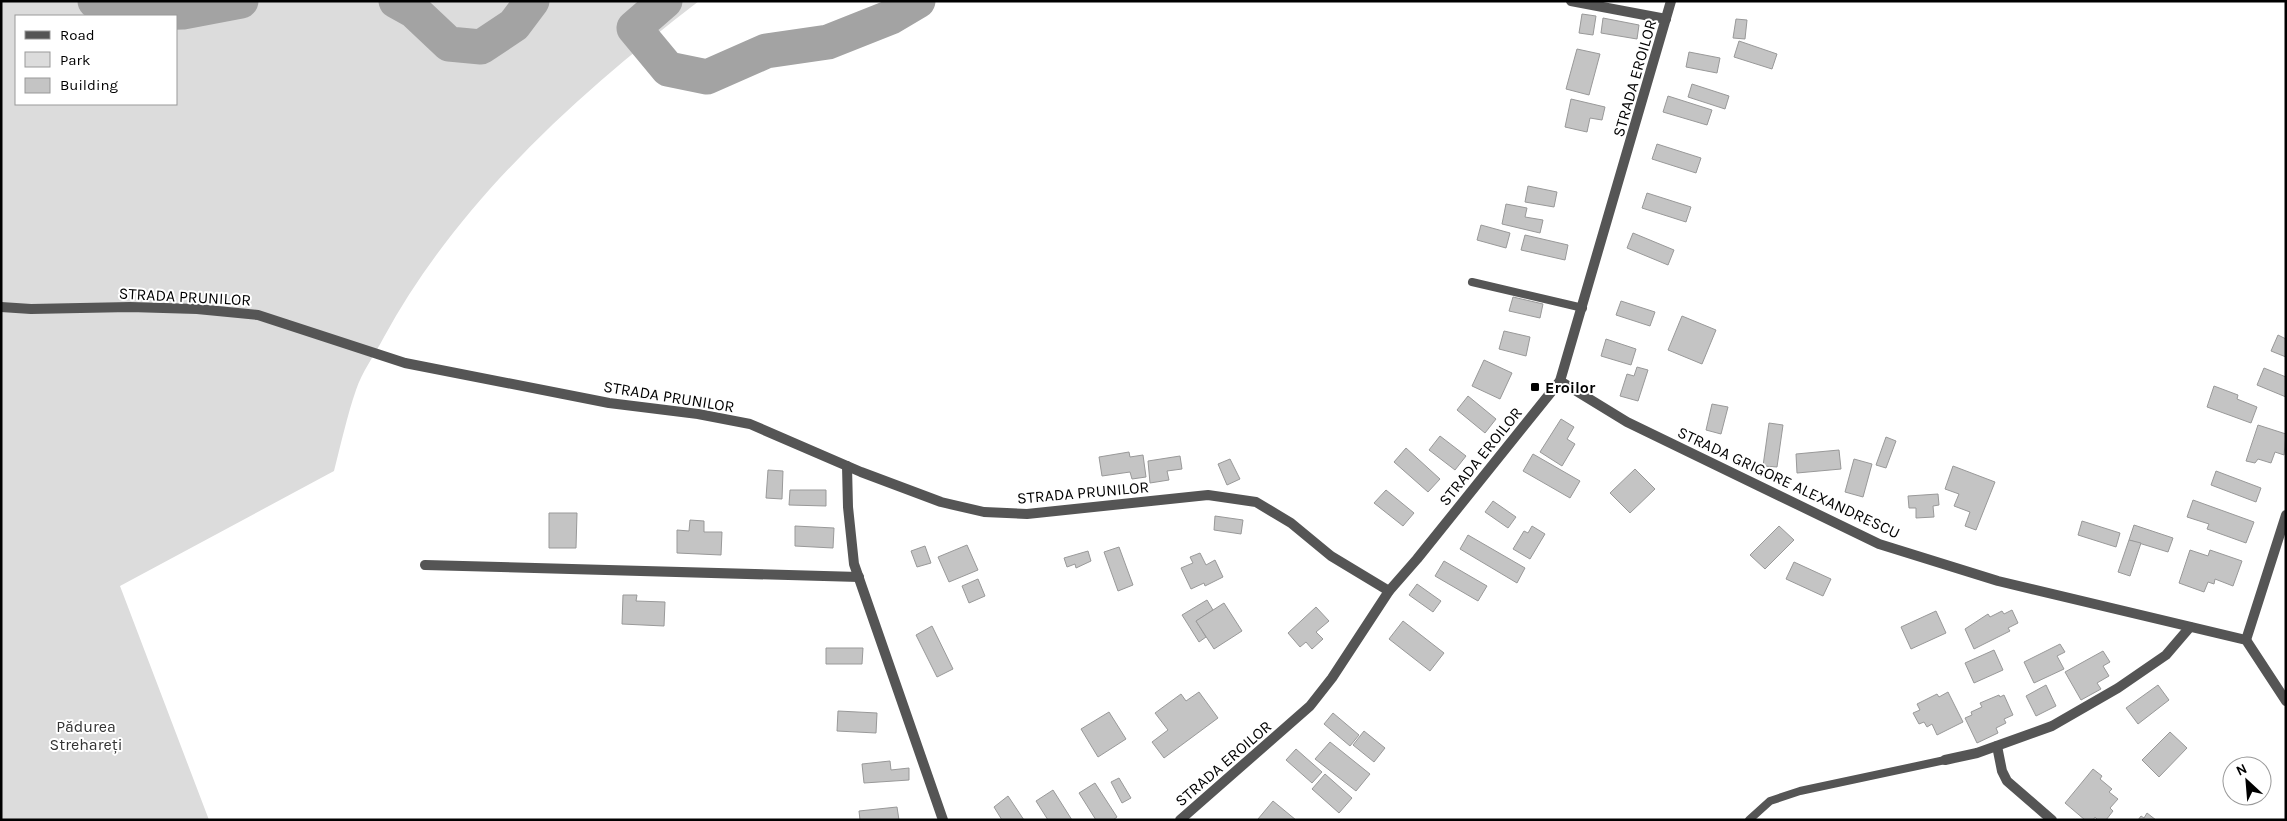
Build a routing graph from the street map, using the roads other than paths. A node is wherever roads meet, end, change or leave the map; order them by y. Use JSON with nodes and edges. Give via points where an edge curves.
{"nodes":[{"id":1,"x":1571,"y":1,"type":"edge"},
{"id":2,"x":1672,"y":1,"type":"edge"},
{"id":3,"x":1666,"y":19,"type":"junction"},
{"id":4,"x":1472,"y":282,"type":"dead end"},
{"id":5,"x":1,"y":307,"type":"edge"},
{"id":6,"x":1582,"y":308,"type":"junction"},
{"id":7,"x":1560,"y":381,"type":"junction"},
{"id":8,"x":847,"y":466,"type":"junction"},
{"id":9,"x":2286,"y":515,"type":"edge"},
{"id":10,"x":425,"y":565,"type":"dead end"},
{"id":11,"x":858,"y":577,"type":"junction"},
{"id":12,"x":1389,"y":591,"type":"junction"},
{"id":13,"x":2190,"y":627,"type":"junction"},
{"id":14,"x":2246,"y":640,"type":"junction"},
{"id":15,"x":2286,"y":701,"type":"edge"},
{"id":16,"x":1997,"y":746,"type":"junction"},
{"id":17,"x":1945,"y":760,"type":"joint"},
{"id":18,"x":943,"y":820,"type":"edge"},
{"id":19,"x":1180,"y":820,"type":"edge"},
{"id":20,"x":1749,"y":820,"type":"edge"},
{"id":21,"x":2052,"y":820,"type":"edge"}],
"edges":[{"from":1,"to":3,"type":"street"},
{"from":2,"to":3,"type":"street","name":"STRADA EROILOR"},
{"from":3,"to":6,"type":"street","name":"STRADA EROILOR"},
{"from":4,"to":6,"type":"lane"},
{"from":5,"to":8,"type":"street","name":"STRADA PRUNILOR","via":[[198,309],[258,316],[405,363],[600,402],[750,424]]},
{"from":6,"to":7,"type":"street","name":"STRADA EROILOR"},
{"from":7,"to":12,"type":"street","name":"STRADA EROILOR"},
{"from":7,"to":13,"type":"street","name":"STRADA GRIGORE ALEXANDRESCU","via":[[1627,422],[1879,544],[1998,581]]},
{"from":8,"to":11,"type":"street","via":[[848,506]]},
{"from":8,"to":12,"type":"street","name":"STRADA PRUNILOR","via":[[941,502],[984,512],[1027,514],[1208,495],[1256,502],[1291,523],[1332,556]]},
{"from":9,"to":14,"type":"street"},
{"from":10,"to":11,"type":"street"},
{"from":11,"to":18,"type":"street"},
{"from":12,"to":19,"type":"street","name":"STRADA EROILOR","via":[[1310,706]]},
{"from":13,"to":14,"type":"street","name":"STRADA GRIGORE ALEXANDRESCU"},
{"from":13,"to":16,"type":"street","via":[[2166,655],[2118,688],[2052,726]]},
{"from":14,"to":15,"type":"street"},
{"from":16,"to":17,"type":"street"},
{"from":16,"to":21,"type":"street","via":[[2007,781]]},
{"from":17,"to":20,"type":"lane","via":[[1800,791],[1770,801]]}]}
